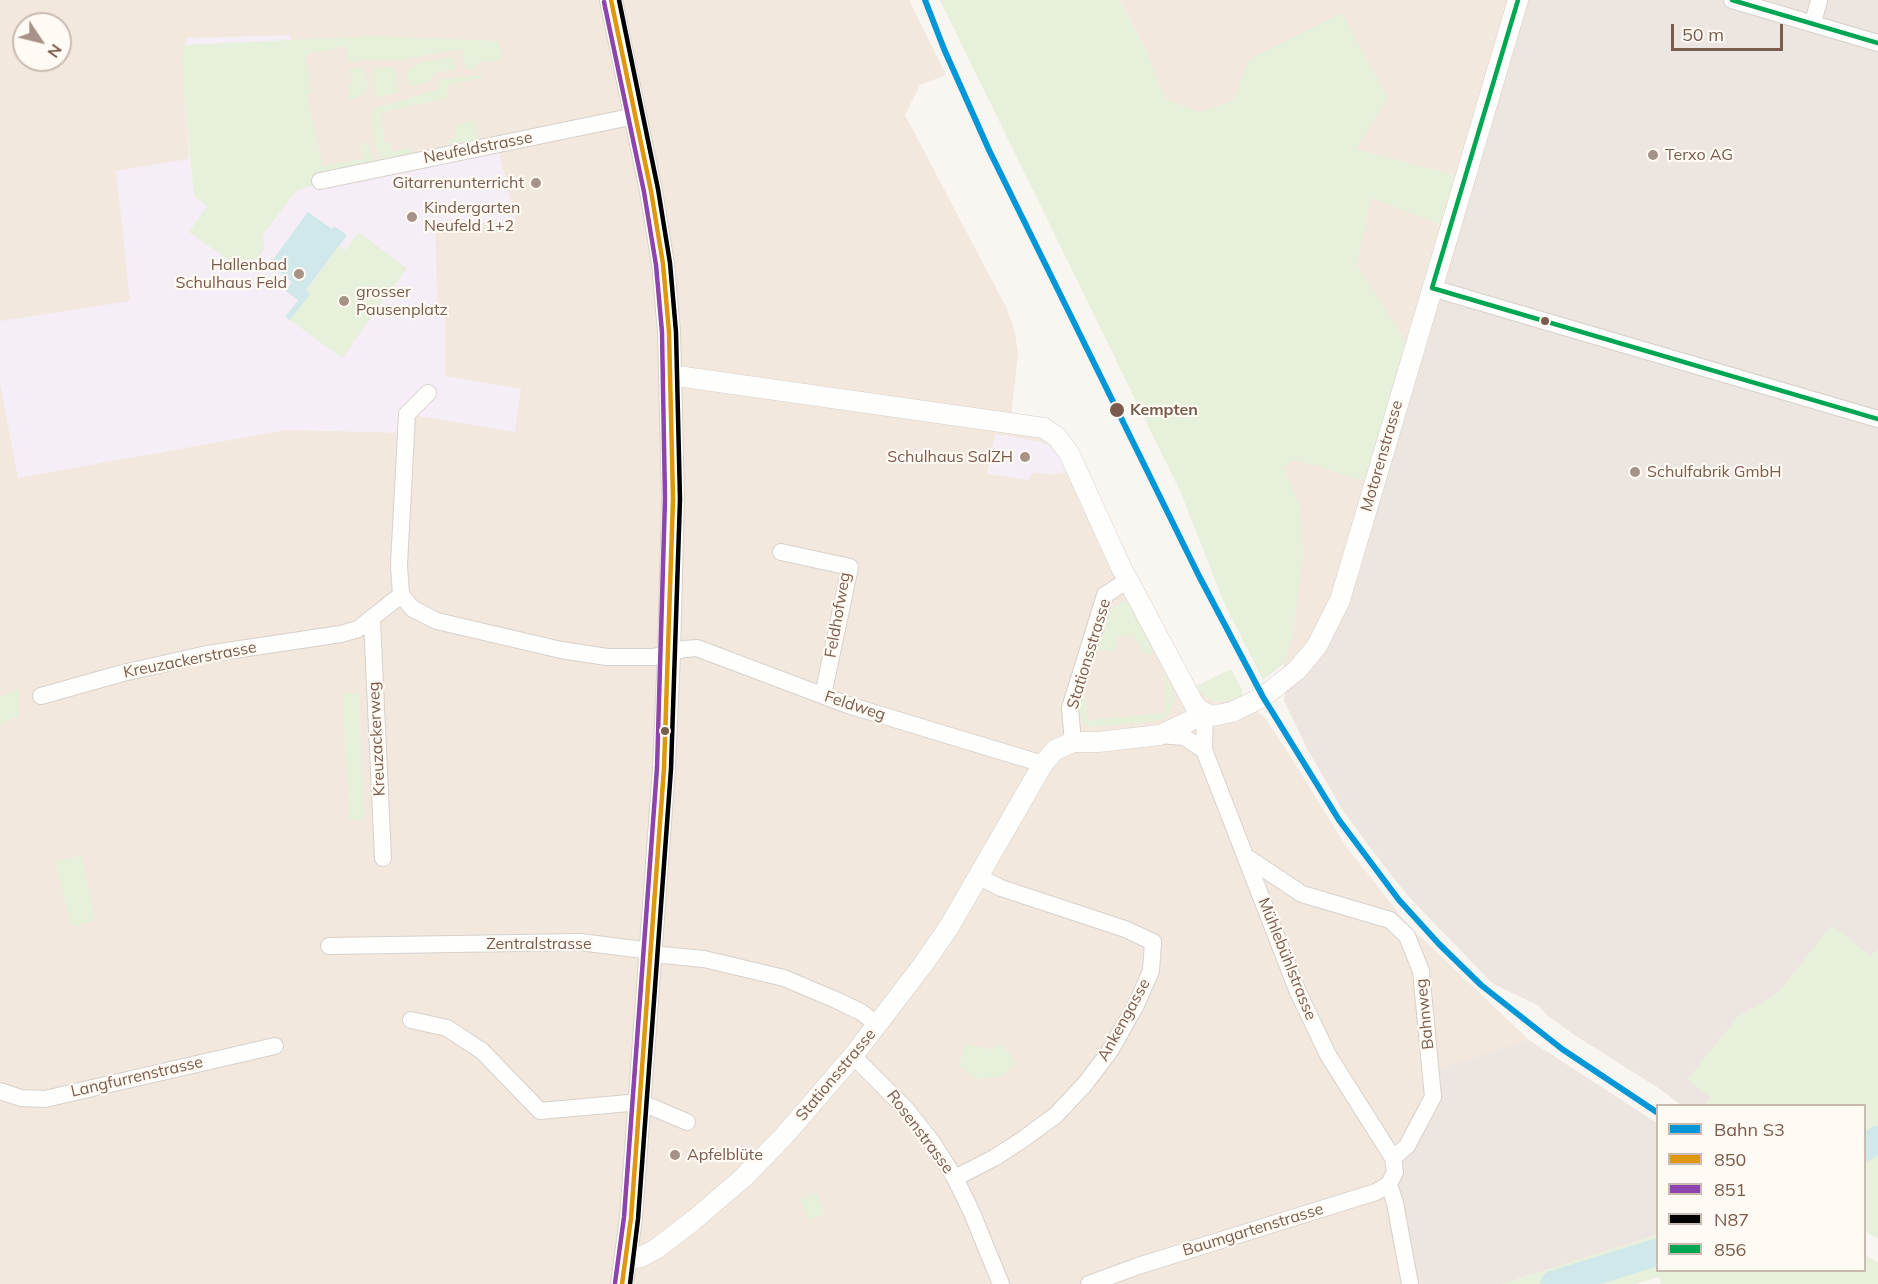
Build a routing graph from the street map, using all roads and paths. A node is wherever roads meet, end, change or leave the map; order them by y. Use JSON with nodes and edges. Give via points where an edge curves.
{"nodes":[{"id":1,"x":611,"y":0,"type":"edge"},
{"id":2,"x":1518,"y":0,"type":"edge"},
{"id":3,"x":1732,"y":0,"type":"edge"},
{"id":4,"x":1819,"y":0,"type":"edge"},
{"id":5,"x":1813,"y":24,"type":"junction"},
{"id":6,"x":1878,"y":43,"type":"edge"},
{"id":7,"x":635,"y":117,"type":"junction"},
{"id":8,"x":320,"y":180,"type":"dead end"},
{"id":9,"x":1432,"y":288,"type":"junction"},
{"id":10,"x":670,"y":375,"type":"junction"},
{"id":11,"x":428,"y":393,"type":"dead end"},
{"id":12,"x":1878,"y":419,"type":"edge"},
{"id":13,"x":781,"y":552,"type":"dead end"},
{"id":14,"x":1128,"y":580,"type":"junction"},
{"id":15,"x":401,"y":595,"type":"junction"},
{"id":16,"x":372,"y":620,"type":"junction"},
{"id":17,"x":669,"y":653,"type":"junction"},
{"id":18,"x":823,"y":695,"type":"junction"},
{"id":19,"x":41,"y":696,"type":"dead end"},
{"id":20,"x":1205,"y":714,"type":"junction"},
{"id":21,"x":1160,"y":735,"type":"junction"},
{"id":22,"x":1073,"y":742,"type":"junction"},
{"id":23,"x":1204,"y":750,"type":"junction"},
{"id":24,"x":1043,"y":764,"type":"junction"},
{"id":25,"x":1245,"y":856,"type":"junction"},
{"id":26,"x":383,"y":858,"type":"dead end"},
{"id":27,"x":978,"y":877,"type":"junction"},
{"id":28,"x":329,"y":946,"type":"dead end"},
{"id":29,"x":651,"y":951,"type":"junction"},
{"id":30,"x":411,"y":1020,"type":"dead end"},
{"id":31,"x":878,"y":1025,"type":"junction"},
{"id":32,"x":275,"y":1046,"type":"dead end"},
{"id":33,"x":853,"y":1056,"type":"junction"},
{"id":34,"x":0,"y":1091,"type":"edge"},
{"id":35,"x":640,"y":1102,"type":"junction"},
{"id":36,"x":687,"y":1122,"type":"dead end"},
{"id":37,"x":1393,"y":1158,"type":"junction"},
{"id":38,"x":955,"y":1178,"type":"junction"},
{"id":39,"x":1389,"y":1184,"type":"junction"},
{"id":40,"x":626,"y":1258,"type":"junction"},
{"id":41,"x":622,"y":1284,"type":"edge"},
{"id":42,"x":1001,"y":1284,"type":"edge"},
{"id":43,"x":1089,"y":1284,"type":"edge"},
{"id":44,"x":1410,"y":1284,"type":"edge"}],
"edges":[{"from":1,"to":7,"type":"main road"},
{"from":2,"to":9,"type":"street","name":"Motorenstrasse"},
{"from":3,"to":5,"type":"street"},
{"from":4,"to":5,"type":"street"},
{"from":5,"to":6,"type":"street"},
{"from":7,"to":8,"type":"street","name":"Neufeldstrasse"},
{"from":7,"to":10,"type":"main road","via":[[663,264]]},
{"from":9,"to":12,"type":"street"},
{"from":9,"to":20,"type":"street","name":"Motorenstrasse","via":[[1340,600],[1325,632],[1302,665],[1270,693],[1232,712],[1215,717]]},
{"from":10,"to":14,"type":"street","via":[[1044,428],[1057,436],[1069,453]]},
{"from":10,"to":17,"type":"main road","via":[[673,499]]},
{"from":11,"to":15,"type":"street","via":[[407,414]]},
{"from":13,"to":18,"type":"street","name":"Feldhofweg","via":[[850,567]]},
{"from":14,"to":20,"type":"street","via":[[1192,702]]},
{"from":14,"to":22,"type":"street","name":"Stationsstrasse","via":[[1105,595],[1070,708]]},
{"from":15,"to":16,"type":"street","name":"Kreuzackerstrasse"},
{"from":15,"to":17,"type":"street","via":[[413,609],[437,621],[561,650],[607,657],[654,657]]},
{"from":16,"to":19,"type":"street","name":"Kreuzackerstrasse","via":[[341,634],[207,654]]},
{"from":16,"to":26,"type":"street","name":"Kreuzackerweg"},
{"from":17,"to":18,"type":"street","name":"Feldweg","via":[[697,648]]},
{"from":17,"to":29,"type":"main road"},
{"from":18,"to":24,"type":"street","name":"Feldweg"},
{"from":20,"to":21,"type":"street","name":"Motorenstrasse"},
{"from":20,"to":23,"type":"street","name":"Mühlebühlstrasse"},
{"from":21,"to":22,"type":"street","name":"Motorenstrasse"},
{"from":21,"to":23,"type":"street","via":[[1184,737]]},
{"from":22,"to":24,"type":"street","name":"Stationsstrasse","via":[[1055,750]]},
{"from":23,"to":25,"type":"street","name":"Mühlebühlstrasse"},
{"from":24,"to":27,"type":"street","name":"Stationsstrasse"},
{"from":25,"to":37,"type":"street","name":"Mühlebühlstrasse","via":[[1317,1032]]},
{"from":25,"to":37,"type":"street","name":"Bahnweg","via":[[1302,894],[1390,920],[1407,936],[1420,971],[1432,1097],[1407,1146]]},
{"from":27,"to":31,"type":"street","name":"Stationsstrasse","via":[[949,927]]},
{"from":27,"to":38,"type":"street","name":"Ankengasse","via":[[1154,942],[1151,971],[1136,1005],[1110,1051],[1085,1084],[1056,1115],[1022,1140]]},
{"from":28,"to":29,"type":"street","name":"Zentralstrasse","via":[[580,942]]},
{"from":29,"to":31,"type":"street","name":"Zentralstrasse","via":[[784,978],[861,1012]]},
{"from":29,"to":35,"type":"main road"},
{"from":30,"to":35,"type":"street","via":[[447,1028],[482,1051],[540,1111]]},
{"from":31,"to":33,"type":"street","name":"Stationsstrasse"},
{"from":32,"to":34,"type":"street","name":"Langfurrenstrasse","via":[[45,1099],[21,1098]]},
{"from":33,"to":38,"type":"street","name":"Rosenstrasse","via":[[906,1109]]},
{"from":33,"to":40,"type":"street","name":"Stationsstrasse","via":[[743,1178],[656,1249],[641,1257]]},
{"from":35,"to":36,"type":"street"},
{"from":35,"to":40,"type":"main road"},
{"from":37,"to":39,"type":"street","via":[[1395,1172]]},
{"from":38,"to":42,"type":"street","name":"Rosenstrasse"},
{"from":39,"to":43,"type":"street","name":"Baumgartenstrasse","via":[[1376,1192]]},
{"from":39,"to":44,"type":"street"},
{"from":40,"to":41,"type":"main road"}]}
